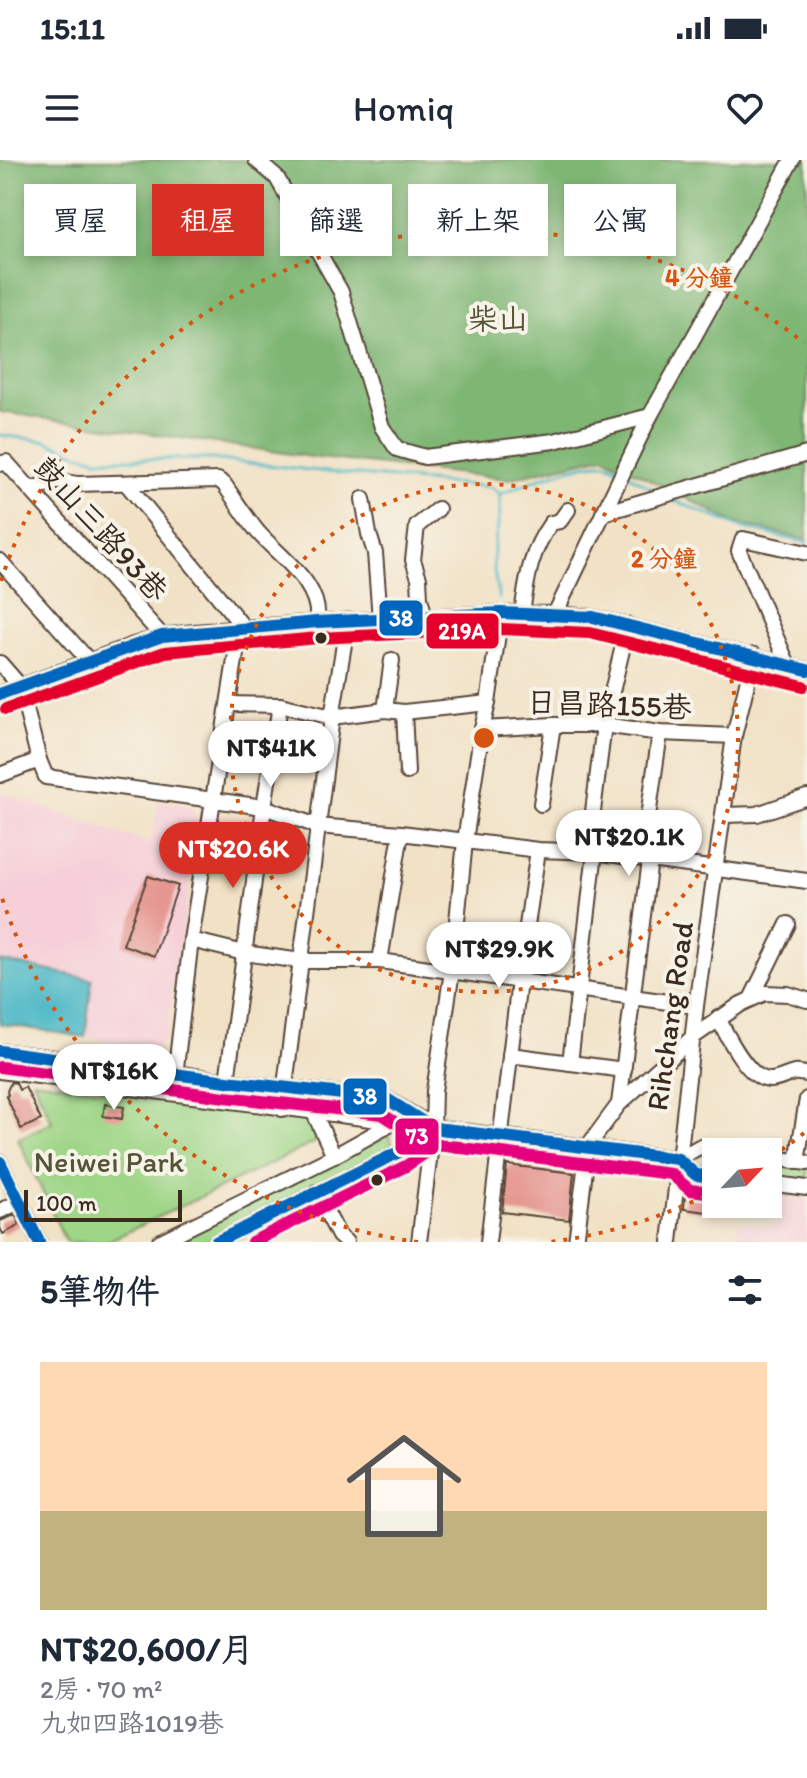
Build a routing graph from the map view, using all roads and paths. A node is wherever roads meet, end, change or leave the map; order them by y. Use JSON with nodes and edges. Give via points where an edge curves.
{"nodes":[{"id":1,"x":256,"y":160,"type":"edge"},
{"id":2,"x":792,"y":162,"type":"edge"},
{"id":3,"x":650,"y":416,"type":"junction"},
{"id":4,"x":807,"y":454,"type":"edge"},
{"id":5,"x":0,"y":464,"type":"edge"},
{"id":6,"x":126,"y":483,"type":"junction"},
{"id":7,"x":30,"y":489,"type":"junction"},
{"id":8,"x":363,"y":499,"type":"dead end"},
{"id":9,"x":438,"y":509,"type":"dead end"},
{"id":10,"x":568,"y":510,"type":"dead end"},
{"id":11,"x":603,"y":513,"type":"junction"},
{"id":12,"x":807,"y":553,"type":"edge"},
{"id":13,"x":0,"y":561,"type":"edge"},
{"id":14,"x":501,"y":613,"type":"junction"},
{"id":15,"x":522,"y":613,"type":"junction"},
{"id":16,"x":555,"y":614,"type":"junction"},
{"id":17,"x":425,"y":617,"type":"junction"},
{"id":18,"x":380,"y":619,"type":"junction"},
{"id":19,"x":348,"y":620,"type":"junction"},
{"id":20,"x":317,"y":622,"type":"junction"},
{"id":21,"x":628,"y":625,"type":"junction"},
{"id":22,"x":242,"y":628,"type":"junction"},
{"id":23,"x":162,"y":636,"type":"junction"},
{"id":24,"x":754,"y":655,"type":"junction"},
{"id":25,"x":392,"y":660,"type":"dead end"},
{"id":26,"x":89,"y":661,"type":"junction"},
{"id":27,"x":0,"y":663,"type":"edge"},
{"id":28,"x":788,"y":665,"type":"junction"},
{"id":29,"x":807,"y":670,"type":"edge"},
{"id":30,"x":20,"y":686,"type":"junction"},
{"id":31,"x":0,"y":694,"type":"edge"},
{"id":32,"x":488,"y":703,"type":"junction"},
{"id":33,"x":229,"y":704,"type":"junction"},
{"id":34,"x":280,"y":705,"type":"junction"},
{"id":35,"x":385,"y":710,"type":"junction"},
{"id":36,"x":404,"y":712,"type":"junction"},
{"id":37,"x":332,"y":717,"type":"junction"},
{"id":38,"x":553,"y":725,"type":"junction"},
{"id":39,"x":604,"y":725,"type":"junction"},
{"id":40,"x":482,"y":729,"type":"junction"},
{"id":41,"x":660,"y":733,"type":"junction"},
{"id":42,"x":734,"y":736,"type":"junction"},
{"id":43,"x":39,"y":760,"type":"junction"},
{"id":44,"x":407,"y":772,"type":"dead end"},
{"id":45,"x":0,"y":775,"type":"edge"},
{"id":46,"x":807,"y":797,"type":"edge"},
{"id":47,"x":213,"y":801,"type":"junction"},
{"id":48,"x":541,"y":804,"type":"dead end"},
{"id":49,"x":264,"y":807,"type":"junction"},
{"id":50,"x":724,"y":815,"type":"junction"},
{"id":51,"x":592,"y":819,"type":"dead end"},
{"id":52,"x":317,"y":826,"type":"junction"},
{"id":53,"x":646,"y":831,"type":"dead end"},
{"id":54,"x":401,"y":833,"type":"junction"},
{"id":55,"x":465,"y":841,"type":"junction"},
{"id":56,"x":538,"y":850,"type":"junction"},
{"id":57,"x":595,"y":852,"type":"junction"},
{"id":58,"x":650,"y":860,"type":"junction"},
{"id":59,"x":717,"y":868,"type":"junction"},
{"id":60,"x":807,"y":881,"type":"edge"},
{"id":61,"x":788,"y":924,"type":"dead end"},
{"id":62,"x":191,"y":940,"type":"junction"},
{"id":63,"x":244,"y":953,"type":"junction"},
{"id":64,"x":301,"y":961,"type":"junction"},
{"id":65,"x":380,"y":961,"type":"junction"},
{"id":66,"x":452,"y":971,"type":"junction"},
{"id":67,"x":519,"y":981,"type":"junction"},
{"id":68,"x":578,"y":989,"type":"junction"},
{"id":69,"x":632,"y":997,"type":"junction"},
{"id":70,"x":752,"y":997,"type":"junction"},
{"id":71,"x":807,"y":1000,"type":"edge"},
{"id":72,"x":696,"y":1006,"type":"junction"},
{"id":73,"x":718,"y":1018,"type":"junction"},
{"id":74,"x":693,"y":1037,"type":"junction"},
{"id":75,"x":0,"y":1051,"type":"edge"},
{"id":76,"x":510,"y":1055,"type":"junction"},
{"id":77,"x":570,"y":1063,"type":"junction"},
{"id":78,"x":624,"y":1070,"type":"junction"},
{"id":79,"x":0,"y":1071,"type":"edge"},
{"id":80,"x":176,"y":1073,"type":"junction"},
{"id":81,"x":807,"y":1074,"type":"edge"},
{"id":82,"x":227,"y":1081,"type":"junction"},
{"id":83,"x":285,"y":1087,"type":"junction"},
{"id":84,"x":173,"y":1093,"type":"junction"},
{"id":85,"x":807,"y":1099,"type":"edge"},
{"id":86,"x":619,"y":1104,"type":"junction"},
{"id":87,"x":282,"y":1109,"type":"junction"},
{"id":88,"x":314,"y":1113,"type":"junction"},
{"id":89,"x":393,"y":1123,"type":"junction"},
{"id":90,"x":433,"y":1128,"type":"junction"},
{"id":91,"x":501,"y":1136,"type":"junction"},
{"id":92,"x":588,"y":1146,"type":"junction"},
{"id":93,"x":702,"y":1147,"type":"edge"},
{"id":94,"x":334,"y":1156,"type":"junction"},
{"id":95,"x":678,"y":1159,"type":"junction"},
{"id":96,"x":782,"y":1159,"type":"edge"},
{"id":97,"x":0,"y":1162,"type":"edge"},
{"id":98,"x":802,"y":1162,"type":"edge"},
{"id":99,"x":702,"y":1176,"type":"edge"},
{"id":100,"x":782,"y":1185,"type":"edge"},
{"id":101,"x":807,"y":1188,"type":"edge"},
{"id":102,"x":316,"y":1192,"type":"junction"},
{"id":103,"x":19,"y":1202,"type":"junction"},
{"id":104,"x":0,"y":1211,"type":"edge"},
{"id":105,"x":233,"y":1238,"type":"edge"},
{"id":106,"x":39,"y":1242,"type":"edge"},
{"id":107,"x":159,"y":1242,"type":"edge"},
{"id":108,"x":216,"y":1242,"type":"edge"},
{"id":109,"x":346,"y":1242,"type":"edge"},
{"id":110,"x":419,"y":1242,"type":"edge"},
{"id":111,"x":488,"y":1242,"type":"edge"},
{"id":112,"x":576,"y":1242,"type":"edge"},
{"id":113,"x":670,"y":1242,"type":"edge"}],
"edges":[{"from":1,"to":3,"type":"street","via":[[277,178],[341,292],[382,427],[397,449],[425,457],[554,441]]},
{"from":2,"to":3,"type":"street"},
{"from":3,"to":11,"type":"street"},
{"from":4,"to":11,"type":"street"},
{"from":5,"to":7,"type":"street","name":"鼓山三路93巷","via":[[6,462]]},
{"from":6,"to":7,"type":"street","via":[[60,481]]},
{"from":6,"to":20,"type":"street","via":[[208,479],[224,484],[257,530],[305,580],[317,603]]},
{"from":6,"to":22,"type":"street"},
{"from":7,"to":23,"type":"street","name":"鼓山三路93巷"},
{"from":8,"to":18,"type":"street","via":[[375,553]]},
{"from":9,"to":17,"type":"street","via":[[417,526],[413,560]]},
{"from":10,"to":15,"type":"street","via":[[539,541]]},
{"from":11,"to":16,"type":"street"},
{"from":12,"to":28,"type":"street","via":[[743,539],[739,551]]},
{"from":13,"to":26,"type":"street"},
{"from":14,"to":15,"type":"street"},
{"from":14,"to":17,"type":"street"},
{"from":14,"to":32,"type":"street"},
{"from":15,"to":16,"type":"street"},
{"from":16,"to":21,"type":"street"},
{"from":17,"to":18,"type":"street"},
{"from":18,"to":19,"type":"street"},
{"from":19,"to":20,"type":"street"},
{"from":19,"to":37,"type":"street"},
{"from":20,"to":22,"type":"street"},
{"from":21,"to":24,"type":"street"},
{"from":21,"to":39,"type":"street"},
{"from":22,"to":23,"type":"street"},
{"from":22,"to":33,"type":"street"},
{"from":23,"to":26,"type":"street"},
{"from":24,"to":28,"type":"street"},
{"from":24,"to":42,"type":"street","name":"Rihchang Road"},
{"from":25,"to":35,"type":"street"},
{"from":26,"to":30,"type":"street"},
{"from":27,"to":30,"type":"street"},
{"from":28,"to":29,"type":"street"},
{"from":30,"to":31,"type":"street"},
{"from":30,"to":43,"type":"street"},
{"from":32,"to":36,"type":"street"},
{"from":32,"to":40,"type":"street"},
{"from":33,"to":34,"type":"street"},
{"from":33,"to":47,"type":"street"},
{"from":34,"to":37,"type":"street"},
{"from":34,"to":49,"type":"street"},
{"from":35,"to":36,"type":"street"},
{"from":35,"to":37,"type":"street"},
{"from":36,"to":44,"type":"street"},
{"from":37,"to":52,"type":"street"},
{"from":38,"to":39,"type":"street","name":"日昌路155巷"},
{"from":38,"to":40,"type":"street","name":"日昌路155巷"},
{"from":38,"to":48,"type":"street"},
{"from":39,"to":41,"type":"street","name":"日昌路155巷"},
{"from":39,"to":51,"type":"street"},
{"from":40,"to":55,"type":"street"},
{"from":41,"to":42,"type":"street","name":"日昌路155巷"},
{"from":41,"to":53,"type":"street"},
{"from":42,"to":50,"type":"street","name":"Rihchang Road"},
{"from":43,"to":45,"type":"street"},
{"from":43,"to":47,"type":"street","via":[[46,777]]},
{"from":46,"to":50,"type":"street","via":[[757,814]]},
{"from":47,"to":49,"type":"street"},
{"from":47,"to":62,"type":"street"},
{"from":49,"to":52,"type":"street"},
{"from":49,"to":63,"type":"street"},
{"from":50,"to":59,"type":"street","name":"Rihchang Road"},
{"from":52,"to":54,"type":"street"},
{"from":52,"to":64,"type":"street"},
{"from":54,"to":55,"type":"street"},
{"from":54,"to":65,"type":"street"},
{"from":55,"to":56,"type":"street"},
{"from":55,"to":66,"type":"street"},
{"from":56,"to":57,"type":"street"},
{"from":56,"to":67,"type":"street"},
{"from":57,"to":58,"type":"street"},
{"from":57,"to":68,"type":"street"},
{"from":58,"to":59,"type":"street"},
{"from":58,"to":69,"type":"street"},
{"from":59,"to":60,"type":"street"},
{"from":59,"to":72,"type":"street","name":"Rihchang Road"},
{"from":61,"to":70,"type":"street"},
{"from":62,"to":63,"type":"street"},
{"from":62,"to":80,"type":"street"},
{"from":63,"to":64,"type":"street"},
{"from":63,"to":82,"type":"street"},
{"from":64,"to":65,"type":"street"},
{"from":64,"to":83,"type":"street"},
{"from":65,"to":66,"type":"street"},
{"from":66,"to":67,"type":"street"},
{"from":66,"to":90,"type":"street"},
{"from":67,"to":68,"type":"street"},
{"from":67,"to":76,"type":"street"},
{"from":68,"to":69,"type":"street"},
{"from":68,"to":77,"type":"street"},
{"from":69,"to":72,"type":"street"},
{"from":69,"to":78,"type":"street"},
{"from":70,"to":71,"type":"street","via":[[788,994]]},
{"from":70,"to":73,"type":"street"},
{"from":72,"to":74,"type":"street","name":"Rihchang Road"},
{"from":73,"to":74,"type":"street"},
{"from":73,"to":81,"type":"street","via":[[754,1074],[779,1080]]},
{"from":74,"to":86,"type":"street"},
{"from":74,"to":95,"type":"street","name":"Rihchang Road"},
{"from":75,"to":80,"type":"street"},
{"from":76,"to":77,"type":"street"},
{"from":76,"to":91,"type":"street"},
{"from":77,"to":78,"type":"street"},
{"from":78,"to":86,"type":"street"},
{"from":79,"to":84,"type":"street"},
{"from":80,"to":82,"type":"street"},
{"from":80,"to":84,"type":"street"},
{"from":82,"to":83,"type":"street"},
{"from":83,"to":87,"type":"street"},
{"from":83,"to":90,"type":"street","via":[[387,1099]]},
{"from":84,"to":87,"type":"street"},
{"from":85,"to":98,"type":"street"},
{"from":86,"to":92,"type":"street"},
{"from":87,"to":88,"type":"street"},
{"from":88,"to":89,"type":"street"},
{"from":88,"to":94,"type":"street"},
{"from":89,"to":90,"type":"street"},
{"from":89,"to":94,"type":"street"},
{"from":90,"to":91,"type":"street"},
{"from":90,"to":102,"type":"street","via":[[399,1152]]},
{"from":90,"to":110,"type":"street"},
{"from":91,"to":92,"type":"street"},
{"from":91,"to":111,"type":"street"},
{"from":92,"to":95,"type":"street"},
{"from":92,"to":112,"type":"street"},
{"from":93,"to":95,"type":"street"},
{"from":94,"to":107,"type":"street"},
{"from":95,"to":99,"type":"street"},
{"from":95,"to":113,"type":"street","name":"Rihchang Road"},
{"from":96,"to":98,"type":"street"},
{"from":97,"to":103,"type":"street"},
{"from":100,"to":101,"type":"street"},
{"from":102,"to":105,"type":"street"},
{"from":102,"to":109,"type":"street"},
{"from":103,"to":104,"type":"street"},
{"from":103,"to":106,"type":"street"},
{"from":105,"to":108,"type":"street"}]}
